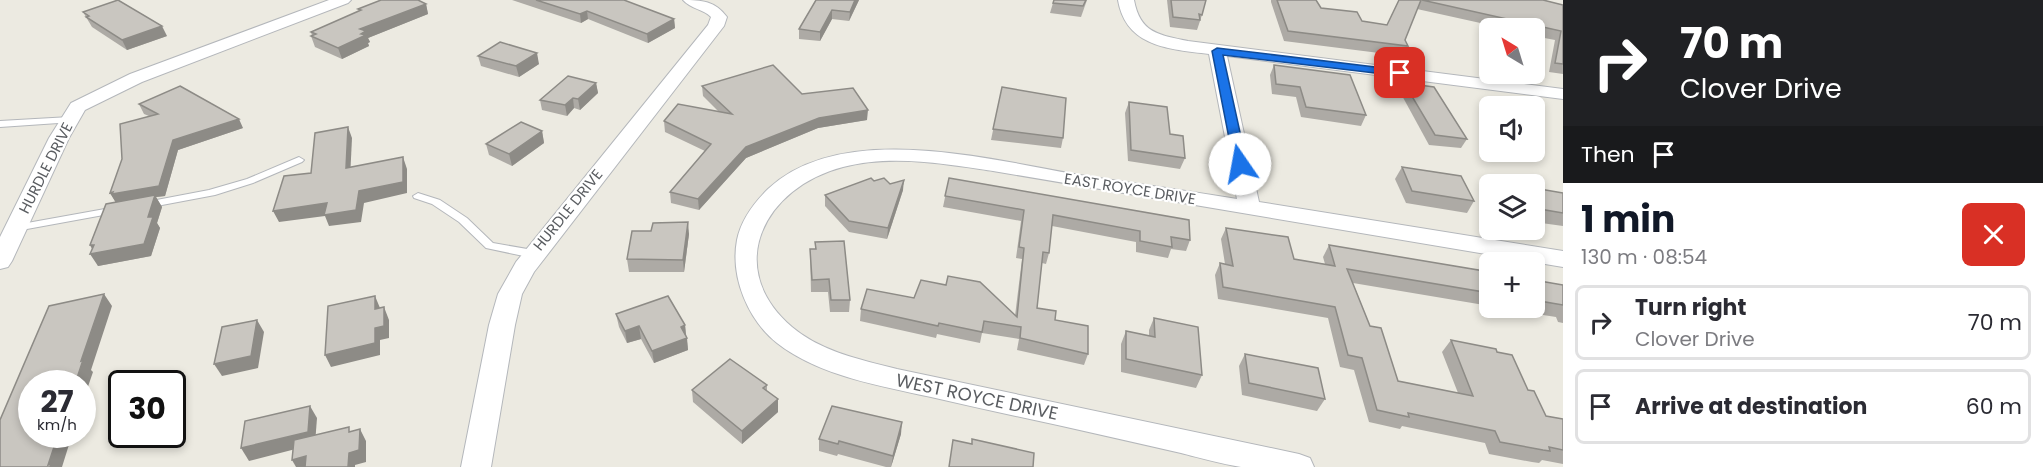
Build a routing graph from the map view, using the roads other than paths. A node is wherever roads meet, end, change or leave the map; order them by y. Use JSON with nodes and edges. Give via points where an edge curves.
{"nodes":[{"id":1,"x":344,"y":0,"type":"edge"},
{"id":2,"x":692,"y":0,"type":"edge"},
{"id":3,"x":1126,"y":0,"type":"edge"},
{"id":4,"x":1217,"y":51,"type":"junction"},
{"id":5,"x":1563,"y":94,"type":"edge"},
{"id":6,"x":70,"y":120,"type":"junction"},
{"id":7,"x":0,"y":124,"type":"edge"},
{"id":8,"x":299,"y":160,"type":"dead end"},
{"id":9,"x":418,"y":196,"type":"dead end"},
{"id":10,"x":1250,"y":209,"type":"junction"},
{"id":11,"x":754,"y":223,"type":"joint"},
{"id":12,"x":16,"y":228,"type":"junction"},
{"id":13,"x":533,"y":254,"type":"junction"},
{"id":14,"x":1563,"y":260,"type":"edge"},
{"id":15,"x":0,"y":261,"type":"edge"},
{"id":16,"x":1236,"y":460,"type":"edge"},
{"id":17,"x":476,"y":467,"type":"edge"},
{"id":18,"x":1299,"y":467,"type":"edge"}],
"edges":[{"from":1,"to":6,"type":"street","name":"HURDLE DRIVE","via":[[113,87],[86,101]]},
{"from":2,"to":13,"type":"street","name":"HURDLE DRIVE","via":[[712,9],[719,17],[716,26]]},
{"from":3,"to":4,"type":"street","via":[[1129,20],[1136,29],[1174,43]]},
{"from":4,"to":5,"type":"street"},
{"from":4,"to":10,"type":"street"},
{"from":6,"to":7,"type":"lane"},
{"from":6,"to":12,"type":"street","name":"HURDLE DRIVE"},
{"from":8,"to":12,"type":"lane","via":[[212,193]]},
{"from":9,"to":13,"type":"lane","via":[[436,202],[463,220],[490,246]]},
{"from":10,"to":11,"type":"street","name":"EAST ROYCE DRIVE","via":[[959,162],[887,155],[837,162],[799,177],[767,202]]},
{"from":10,"to":14,"type":"street","name":"EAST ROYCE DRIVE"},
{"from":11,"to":16,"type":"street","name":"WEST ROYCE DRIVE","via":[[745,248],[745,265],[755,298],[787,337],[818,356],[897,379]]},
{"from":12,"to":15,"type":"street","name":"HURDLE DRIVE"},
{"from":13,"to":17,"type":"street","name":"HURDLE DRIVE","via":[[510,294]]},
{"from":16,"to":18,"type":"street","name":"WEST ROYCE DRIVE"}]}
